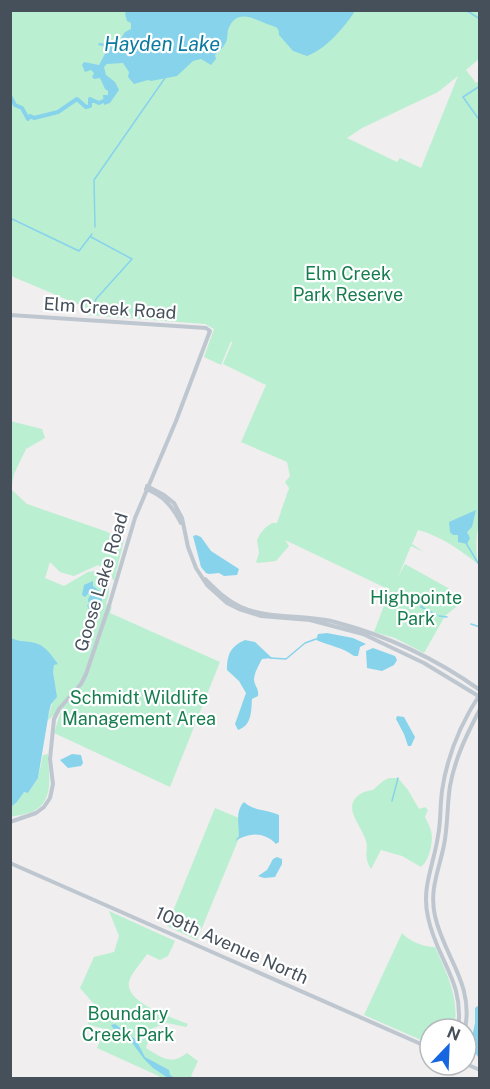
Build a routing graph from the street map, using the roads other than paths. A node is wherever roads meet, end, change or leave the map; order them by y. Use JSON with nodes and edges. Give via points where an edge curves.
{"nodes":[{"id":1,"x":10,"y":315,"type":"edge"},
{"id":2,"x":207,"y":328,"type":"joint"},
{"id":3,"x":147,"y":488,"type":"junction"},
{"id":4,"x":202,"y":577,"type":"junction"},
{"id":5,"x":479,"y":694,"type":"edge"},
{"id":6,"x":480,"y":709,"type":"edge"},
{"id":7,"x":10,"y":822,"type":"edge"},
{"id":8,"x":10,"y":861,"type":"edge"},
{"id":9,"x":458,"y":1017,"type":"edge"},
{"id":10,"x":465,"y":1017,"type":"edge"},
{"id":11,"x":418,"y":1043,"type":"edge"}],
"edges":[{"from":1,"to":2,"type":"street","name":"Elm Creek Road"},
{"from":2,"to":3,"type":"street","name":"Goose Lake Road","via":[[210,332],[195,374]]},
{"from":3,"to":4,"type":"street","via":[[175,511]]},
{"from":3,"to":7,"type":"street","name":"Goose Lake Road","via":[[86,674],[54,719],[50,798],[36,813]]},
{"from":4,"to":5,"type":"street","via":[[215,594],[239,609],[267,617],[322,622],[363,634]]},
{"from":4,"to":5,"type":"street","via":[[217,592],[260,613],[317,618],[389,639],[426,656]]},
{"from":5,"to":9,"type":"street","via":[[447,766],[439,835],[426,892],[429,924],[458,994]]},
{"from":6,"to":10,"type":"street","via":[[453,772],[446,836],[433,890],[438,927],[464,986]]},
{"from":8,"to":11,"type":"street","name":"109th Avenue North"}]}
